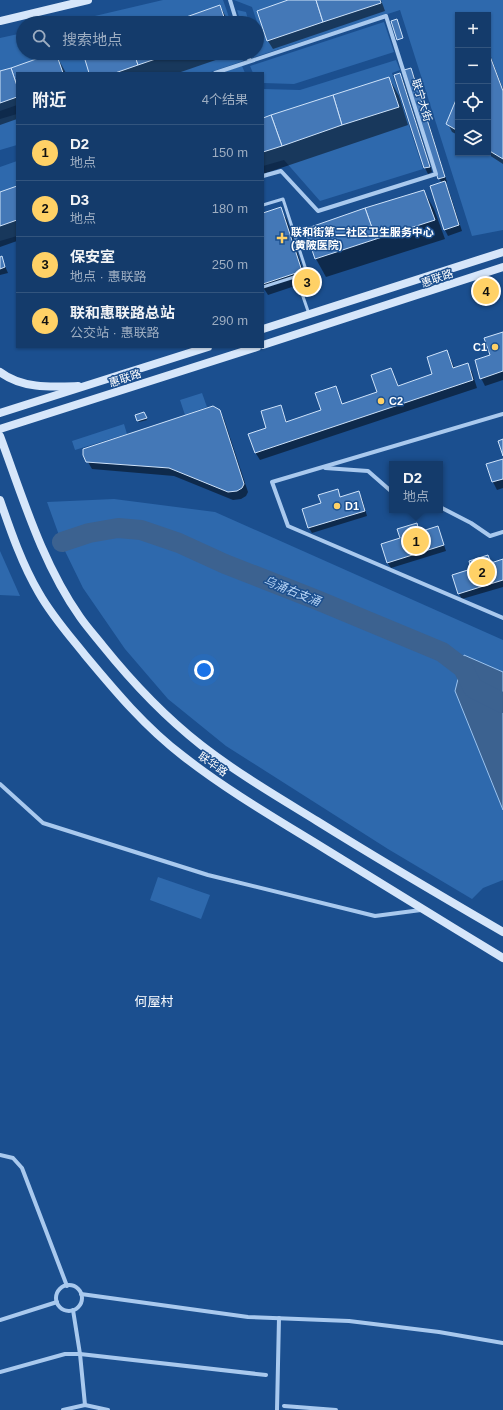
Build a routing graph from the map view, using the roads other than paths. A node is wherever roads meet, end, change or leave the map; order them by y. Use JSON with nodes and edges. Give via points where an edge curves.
{"nodes":[{"id":1,"x":88,"y":0,"type":"edge"},
{"id":2,"x":230,"y":0,"type":"edge"},
{"id":3,"x":21,"y":16,"type":"edge"},
{"id":4,"x":236,"y":16,"type":"edge"},
{"id":5,"x":16,"y":17,"type":"edge"},
{"id":6,"x":0,"y":21,"type":"edge"},
{"id":7,"x":264,"y":56,"type":"edge"},
{"id":8,"x":253,"y":60,"type":"edge"},
{"id":9,"x":250,"y":61,"type":"joint"},
{"id":10,"x":218,"y":72,"type":"edge"},
{"id":11,"x":264,"y":176,"type":"edge"},
{"id":12,"x":264,"y":206,"type":"edge"},
{"id":13,"x":503,"y":252,"type":"edge"},
{"id":14,"x":503,"y":267,"type":"edge"},
{"id":15,"x":296,"y":276,"type":"junction"},
{"id":16,"x":264,"y":287,"type":"edge"},
{"id":17,"x":309,"y":314,"type":"junction"},
{"id":18,"x":264,"y":329,"type":"edge"},
{"id":19,"x":264,"y":345,"type":"edge"},
{"id":20,"x":205,"y":348,"type":"edge"},
{"id":21,"x":254,"y":348,"type":"edge"},
{"id":22,"x":0,"y":372,"type":"edge"},
{"id":23,"x":88,"y":386,"type":"junction"},
{"id":24,"x":0,"y":413,"type":"edge"},
{"id":25,"x":503,"y":414,"type":"edge"},
{"id":26,"x":0,"y":429,"type":"edge"},
{"id":27,"x":0,"y":436,"type":"edge"},
{"id":28,"x":323,"y":468,"type":"junction"},
{"id":29,"x":389,"y":489,"type":"edge"},
{"id":30,"x":0,"y":500,"type":"edge"},
{"id":31,"x":443,"y":509,"type":"edge"},
{"id":32,"x":503,"y":532,"type":"edge"},
{"id":33,"x":503,"y":618,"type":"edge"},
{"id":34,"x":0,"y":784,"type":"edge"},
{"id":35,"x":424,"y":910,"type":"junction"},
{"id":36,"x":503,"y":932,"type":"edge"},
{"id":37,"x":503,"y":958,"type":"edge"},
{"id":38,"x":0,"y":1155,"type":"edge"},
{"id":39,"x":67,"y":1286,"type":"junction"},
{"id":40,"x":81,"y":1294,"type":"junction"},
{"id":41,"x":57,"y":1302,"type":"junction"},
{"id":42,"x":73,"y":1310,"type":"junction"},
{"id":43,"x":279,"y":1318,"type":"junction"},
{"id":44,"x":0,"y":1320,"type":"edge"},
{"id":45,"x":503,"y":1343,"type":"edge"},
{"id":46,"x":80,"y":1354,"type":"junction"},
{"id":47,"x":0,"y":1372,"type":"edge"},
{"id":48,"x":266,"y":1375,"type":"dead end"},
{"id":49,"x":85,"y":1406,"type":"junction"},
{"id":50,"x":284,"y":1406,"type":"dead end"},
{"id":51,"x":64,"y":1410,"type":"edge"},
{"id":52,"x":108,"y":1410,"type":"edge"},
{"id":53,"x":277,"y":1410,"type":"edge"},
{"id":54,"x":336,"y":1410,"type":"edge"}],
"edges":[{"from":1,"to":3,"type":"street"},
{"from":2,"to":4,"type":"street"},
{"from":5,"to":6,"type":"street"},
{"from":7,"to":11,"type":"street","name":"联宁大街","via":[[386,16],[436,174],[318,211],[281,171]]},
{"from":8,"to":9,"type":"street","name":"联宁大街"},
{"from":9,"to":10,"type":"street","name":"联宁大街"},
{"from":12,"to":15,"type":"lane","via":[[283,199],[307,273]]},
{"from":13,"to":17,"type":"street","name":"惠联路"},
{"from":14,"to":19,"type":"street","name":"惠联路"},
{"from":15,"to":16,"type":"lane"},
{"from":15,"to":17,"type":"lane"},
{"from":17,"to":18,"type":"street","name":"惠联路"},
{"from":20,"to":23,"type":"street","name":"惠联路"},
{"from":21,"to":26,"type":"street","name":"惠联路"},
{"from":22,"to":23,"type":"street","via":[[28,384],[48,387]]},
{"from":23,"to":24,"type":"street","name":"惠联路"},
{"from":25,"to":28,"type":"street"},
{"from":27,"to":36,"type":"street","via":[[31,520],[61,586],[80,618],[142,692],[201,745],[235,769],[346,839]]},
{"from":28,"to":29,"type":"street","via":[[368,471]]},
{"from":28,"to":33,"type":"street","via":[[272,482],[288,526]]},
{"from":30,"to":35,"type":"street","name":"联华路","via":[[20,556],[40,595],[56,620],[138,716],[181,755],[213,778]]},
{"from":31,"to":32,"type":"street","via":[[490,536]]},
{"from":34,"to":35,"type":"street","via":[[43,824],[208,875],[375,916]]},
{"from":35,"to":37,"type":"street","name":"联华路"},
{"from":38,"to":39,"type":"street","via":[[13,1158],[22,1168]]},
{"from":39,"to":40,"type":"street","via":[[76,1287]]},
{"from":39,"to":41,"type":"street","via":[[57,1293]]},
{"from":40,"to":42,"type":"street","via":[[80,1306]]},
{"from":40,"to":43,"type":"street","via":[[248,1317]]},
{"from":41,"to":42,"type":"street","via":[[61,1308]]},
{"from":41,"to":44,"type":"street"},
{"from":42,"to":46,"type":"street"},
{"from":43,"to":45,"type":"street","via":[[348,1321]]},
{"from":43,"to":53,"type":"street"},
{"from":46,"to":47,"type":"street","via":[[65,1354]]},
{"from":46,"to":48,"type":"street"},
{"from":46,"to":49,"type":"street"},
{"from":49,"to":51,"type":"street"},
{"from":49,"to":52,"type":"street"},
{"from":50,"to":54,"type":"street"}]}
